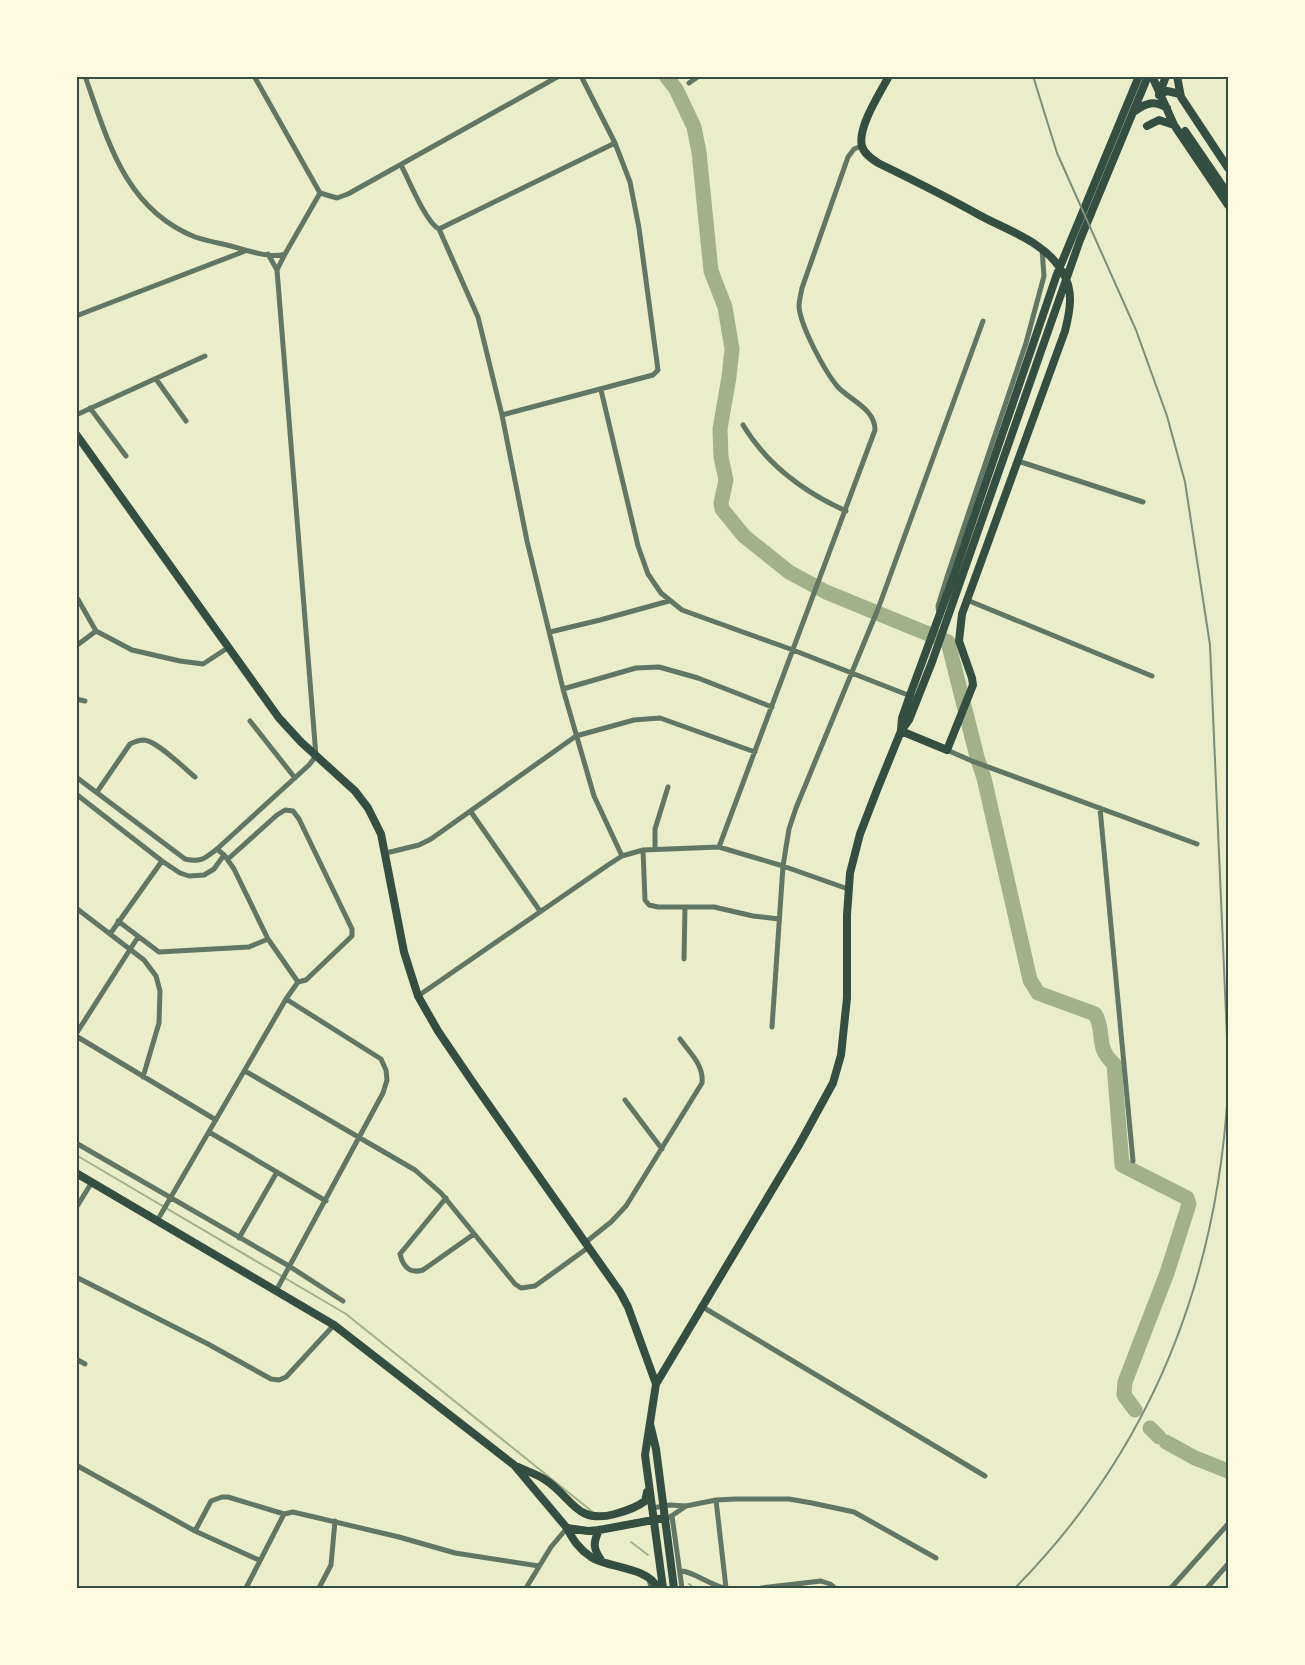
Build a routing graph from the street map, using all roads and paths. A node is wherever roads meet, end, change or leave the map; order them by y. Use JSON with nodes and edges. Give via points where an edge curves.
{"nodes":[{"id":1,"x":85,"y":76,"type":"edge"},
{"id":2,"x":254,"y":76,"type":"edge"},
{"id":3,"x":559,"y":76,"type":"edge"},
{"id":4,"x":581,"y":76,"type":"edge"},
{"id":5,"x":699,"y":76,"type":"edge"},
{"id":6,"x":889,"y":76,"type":"edge"},
{"id":7,"x":1139,"y":76,"type":"edge"},
{"id":8,"x":1150,"y":76,"type":"edge"},
{"id":9,"x":1166,"y":76,"type":"edge"},
{"id":10,"x":1177,"y":76,"type":"edge"},
{"id":11,"x":689,"y":83,"type":"dead end"},
{"id":12,"x":1180,"y":94,"type":"junction"},
{"id":13,"x":1159,"y":95,"type":"junction"},
{"id":14,"x":1132,"y":113,"type":"junction"},
{"id":15,"x":1174,"y":125,"type":"junction"},
{"id":16,"x":1147,"y":126,"type":"dead end"},
{"id":17,"x":615,"y":143,"type":"junction"},
{"id":18,"x":862,"y":146,"type":"junction"},
{"id":19,"x":401,"y":165,"type":"junction"},
{"id":20,"x":1228,"y":168,"type":"edge"},
{"id":21,"x":320,"y":193,"type":"junction"},
{"id":22,"x":1228,"y":194,"type":"edge"},
{"id":23,"x":1228,"y":205,"type":"edge"},
{"id":24,"x":439,"y":229,"type":"junction"},
{"id":25,"x":1042,"y":249,"type":"junction"},
{"id":26,"x":246,"y":250,"type":"junction"},
{"id":27,"x":268,"y":254,"type":"junction"},
{"id":28,"x":285,"y":254,"type":"junction"},
{"id":29,"x":277,"y":270,"type":"junction"},
{"id":30,"x":76,"y":316,"type":"edge"},
{"id":31,"x":983,"y":321,"type":"dead end"},
{"id":32,"x":205,"y":356,"type":"dead end"},
{"id":33,"x":156,"y":379,"type":"junction"},
{"id":34,"x":601,"y":390,"type":"junction"},
{"id":35,"x":90,"y":408,"type":"junction"},
{"id":36,"x":76,"y":415,"type":"edge"},
{"id":37,"x":502,"y":415,"type":"junction"},
{"id":38,"x":186,"y":421,"type":"dead end"},
{"id":39,"x":742,"y":426,"type":"dead end"},
{"id":40,"x":76,"y":434,"type":"edge"},
{"id":41,"x":126,"y":456,"type":"dead end"},
{"id":42,"x":1017,"y":461,"type":"junction"},
{"id":43,"x":1143,"y":502,"type":"dead end"},
{"id":44,"x":846,"y":511,"type":"junction"},
{"id":45,"x":956,"y":582,"type":"junction"},
{"id":46,"x":76,"y":596,"type":"edge"},
{"id":47,"x":967,"y":600,"type":"junction"},
{"id":48,"x":669,"y":601,"type":"junction"},
{"id":49,"x":939,"y":615,"type":"junction"},
{"id":50,"x":96,"y":631,"type":"junction"},
{"id":51,"x":550,"y":632,"type":"junction"},
{"id":52,"x":76,"y":646,"type":"edge"},
{"id":53,"x":933,"y":646,"type":"junction"},
{"id":54,"x":229,"y":647,"type":"junction"},
{"id":55,"x":793,"y":650,"type":"junction"},
{"id":56,"x":851,"y":673,"type":"junction"},
{"id":57,"x":1152,"y":676,"type":"dead end"},
{"id":58,"x":563,"y":689,"type":"junction"},
{"id":59,"x":909,"y":695,"type":"junction"},
{"id":60,"x":76,"y":699,"type":"edge"},
{"id":61,"x":918,"y":699,"type":"junction"},
{"id":62,"x":85,"y":701,"type":"dead end"},
{"id":63,"x":772,"y":707,"type":"junction"},
{"id":64,"x":250,"y":721,"type":"dead end"},
{"id":65,"x":901,"y":732,"type":"junction"},
{"id":66,"x":576,"y":736,"type":"junction"},
{"id":67,"x":947,"y":750,"type":"junction"},
{"id":68,"x":755,"y":752,"type":"junction"},
{"id":69,"x":316,"y":756,"type":"junction"},
{"id":70,"x":76,"y":777,"type":"edge"},
{"id":71,"x":195,"y":777,"type":"dead end"},
{"id":72,"x":295,"y":778,"type":"junction"},
{"id":73,"x":668,"y":787,"type":"dead end"},
{"id":74,"x":97,"y":792,"type":"junction"},
{"id":75,"x":76,"y":794,"type":"edge"},
{"id":76,"x":1100,"y":808,"type":"junction"},
{"id":77,"x":471,"y":812,"type":"junction"},
{"id":78,"x":1197,"y":844,"type":"dead end"},
{"id":79,"x":719,"y":847,"type":"junction"},
{"id":80,"x":217,"y":849,"type":"junction"},
{"id":81,"x":655,"y":849,"type":"junction"},
{"id":82,"x":643,"y":850,"type":"junction"},
{"id":83,"x":386,"y":852,"type":"junction"},
{"id":84,"x":622,"y":856,"type":"junction"},
{"id":85,"x":226,"y":857,"type":"junction"},
{"id":86,"x":162,"y":861,"type":"junction"},
{"id":87,"x":783,"y":866,"type":"junction"},
{"id":88,"x":848,"y":889,"type":"junction"},
{"id":89,"x":685,"y":907,"type":"junction"},
{"id":90,"x":76,"y":908,"type":"edge"},
{"id":91,"x":540,"y":911,"type":"junction"},
{"id":92,"x":779,"y":919,"type":"junction"},
{"id":93,"x":118,"y":921,"type":"junction"},
{"id":94,"x":110,"y":934,"type":"junction"},
{"id":95,"x":138,"y":937,"type":"junction"},
{"id":96,"x":268,"y":939,"type":"junction"},
{"id":97,"x":129,"y":949,"type":"junction"},
{"id":98,"x":684,"y":958,"type":"dead end"},
{"id":99,"x":298,"y":982,"type":"junction"},
{"id":100,"x":418,"y":996,"type":"junction"},
{"id":101,"x":286,"y":999,"type":"junction"},
{"id":102,"x":772,"y":1027,"type":"dead end"},
{"id":103,"x":76,"y":1035,"type":"edge"},
{"id":104,"x":680,"y":1039,"type":"dead end"},
{"id":105,"x":245,"y":1071,"type":"junction"},
{"id":106,"x":143,"y":1077,"type":"junction"},
{"id":107,"x":625,"y":1100,"type":"dead end"},
{"id":108,"x":216,"y":1120,"type":"junction"},
{"id":109,"x":209,"y":1132,"type":"junction"},
{"id":110,"x":360,"y":1139,"type":"junction"},
{"id":111,"x":76,"y":1143,"type":"edge"},
{"id":112,"x":662,"y":1149,"type":"junction"},
{"id":113,"x":1133,"y":1161,"type":"dead end"},
{"id":114,"x":277,"y":1172,"type":"junction"},
{"id":115,"x":76,"y":1173,"type":"edge"},
{"id":116,"x":92,"y":1182,"type":"junction"},
{"id":117,"x":446,"y":1198,"type":"junction"},
{"id":118,"x":168,"y":1201,"type":"junction"},
{"id":119,"x":326,"y":1201,"type":"junction"},
{"id":120,"x":76,"y":1208,"type":"edge"},
{"id":121,"x":157,"y":1221,"type":"junction"},
{"id":122,"x":474,"y":1234,"type":"junction"},
{"id":123,"x":239,"y":1238,"type":"junction"},
{"id":124,"x":588,"y":1245,"type":"junction"},
{"id":125,"x":289,"y":1266,"type":"junction"},
{"id":126,"x":76,"y":1278,"type":"edge"},
{"id":127,"x":276,"y":1291,"type":"junction"},
{"id":128,"x":343,"y":1301,"type":"dead end"},
{"id":129,"x":701,"y":1306,"type":"junction"},
{"id":130,"x":334,"y":1325,"type":"junction"},
{"id":131,"x":76,"y":1359,"type":"edge"},
{"id":132,"x":85,"y":1364,"type":"dead end"},
{"id":133,"x":656,"y":1384,"type":"junction"},
{"id":134,"x":650,"y":1422,"type":"junction"},
{"id":135,"x":76,"y":1464,"type":"edge"},
{"id":136,"x":514,"y":1466,"type":"junction"},
{"id":137,"x":648,"y":1475,"type":"junction"},
{"id":138,"x":984,"y":1476,"type":"dead end"},
{"id":139,"x":716,"y":1500,"type":"junction"},
{"id":140,"x":663,"y":1506,"type":"junction"},
{"id":141,"x":686,"y":1506,"type":"junction"},
{"id":142,"x":652,"y":1508,"type":"junction"},
{"id":143,"x":284,"y":1514,"type":"junction"},
{"id":144,"x":668,"y":1517,"type":"junction"},
{"id":145,"x":654,"y":1520,"type":"junction"},
{"id":146,"x":334,"y":1521,"type":"junction"},
{"id":147,"x":1228,"y":1524,"type":"edge"},
{"id":148,"x":567,"y":1528,"type":"junction"},
{"id":149,"x":599,"y":1530,"type":"junction"},
{"id":150,"x":195,"y":1531,"type":"junction"},
{"id":151,"x":936,"y":1558,"type":"dead end"},
{"id":152,"x":260,"y":1560,"type":"junction"},
{"id":153,"x":602,"y":1562,"type":"junction"},
{"id":154,"x":1228,"y":1564,"type":"edge"},
{"id":155,"x":539,"y":1566,"type":"junction"},
{"id":156,"x":680,"y":1571,"type":"junction"},
{"id":157,"x":649,"y":1578,"type":"junction"},
{"id":158,"x":246,"y":1588,"type":"edge"},
{"id":159,"x":319,"y":1588,"type":"edge"},
{"id":160,"x":526,"y":1588,"type":"edge"},
{"id":161,"x":651,"y":1588,"type":"edge"},
{"id":162,"x":661,"y":1588,"type":"edge"},
{"id":163,"x":677,"y":1588,"type":"edge"},
{"id":164,"x":725,"y":1588,"type":"edge"},
{"id":165,"x":761,"y":1588,"type":"edge"},
{"id":166,"x":835,"y":1588,"type":"edge"},
{"id":167,"x":1171,"y":1588,"type":"edge"},
{"id":168,"x":1207,"y":1588,"type":"edge"}],
"edges":[{"from":1,"to":26,"type":"street","via":[[124,176],[148,206],[181,230]]},
{"from":2,"to":21,"type":"street"},
{"from":3,"to":19,"type":"street"},
{"from":4,"to":17,"type":"street"},
{"from":5,"to":11,"type":"street"},
{"from":6,"to":18,"type":"main road","via":[[867,119]]},
{"from":7,"to":45,"type":"main road","via":[[1057,274]]},
{"from":8,"to":13,"type":"main road"},
{"from":8,"to":14,"type":"main road"},
{"from":9,"to":13,"type":"main road"},
{"from":10,"to":12,"type":"main road"},
{"from":12,"to":13,"type":"main road","via":[[1167,91]]},
{"from":12,"to":20,"type":"main road"},
{"from":13,"to":15,"type":"main road"},
{"from":14,"to":22,"type":"main road","via":[[1145,103],[1165,106]]},
{"from":14,"to":45,"type":"main road","via":[[1067,275]]},
{"from":15,"to":16,"type":"main road","via":[[1159,120]]},
{"from":15,"to":23,"type":"main road"},
{"from":17,"to":24,"type":"street"},
{"from":17,"to":34,"type":"street","via":[[630,182],[639,228],[658,370],[653,375]]},
{"from":18,"to":25,"type":"main road","via":[[878,163],[957,201]]},
{"from":18,"to":44,"type":"street","via":[[848,157],[802,288],[799,308],[825,368],[837,386],[872,416],[875,425]]},
{"from":19,"to":21,"type":"street","via":[[337,198]]},
{"from":19,"to":24,"type":"street","via":[[428,218]]},
{"from":21,"to":28,"type":"street"},
{"from":24,"to":37,"type":"street","via":[[476,310]]},
{"from":25,"to":42,"type":"main road","via":[[1065,274],[1070,312]]},
{"from":25,"to":49,"type":"street","via":[[1044,276],[1026,343],[948,574]]},
{"from":26,"to":27,"type":"street"},
{"from":26,"to":30,"type":"street"},
{"from":27,"to":28,"type":"street"},
{"from":27,"to":29,"type":"street"},
{"from":28,"to":29,"type":"street"},
{"from":29,"to":69,"type":"street"},
{"from":31,"to":56,"type":"street"},
{"from":32,"to":33,"type":"street"},
{"from":33,"to":35,"type":"street"},
{"from":33,"to":38,"type":"street"},
{"from":34,"to":37,"type":"street"},
{"from":34,"to":48,"type":"street","via":[[648,574]]},
{"from":35,"to":36,"type":"street"},
{"from":35,"to":41,"type":"street"},
{"from":37,"to":51,"type":"street"},
{"from":39,"to":44,"type":"street","via":[[784,474]]},
{"from":40,"to":54,"type":"main road"},
{"from":42,"to":43,"type":"street"},
{"from":42,"to":47,"type":"main road"},
{"from":44,"to":55,"type":"street"},
{"from":45,"to":49,"type":"main road"},
{"from":45,"to":53,"type":"main road","via":[[944,629]]},
{"from":46,"to":50,"type":"street"},
{"from":47,"to":57,"type":"street"},
{"from":47,"to":67,"type":"main road","via":[[958,635],[972,678],[972,691]]},
{"from":48,"to":51,"type":"street"},
{"from":48,"to":55,"type":"street","via":[[682,610]]},
{"from":49,"to":53,"type":"main road"},
{"from":50,"to":52,"type":"street"},
{"from":50,"to":54,"type":"street","via":[[132,650],[203,664]]},
{"from":51,"to":58,"type":"street"},
{"from":53,"to":59,"type":"main road"},
{"from":53,"to":61,"type":"main road"},
{"from":54,"to":69,"type":"main road","via":[[279,718]]},
{"from":55,"to":56,"type":"street"},
{"from":55,"to":63,"type":"street"},
{"from":56,"to":59,"type":"street"},
{"from":56,"to":87,"type":"street","via":[[796,808]]},
{"from":58,"to":63,"type":"street","via":[[636,668],[659,667]]},
{"from":58,"to":66,"type":"street"},
{"from":59,"to":61,"type":"street"},
{"from":59,"to":65,"type":"main road"},
{"from":60,"to":62,"type":"street"},
{"from":61,"to":65,"type":"main road"},
{"from":63,"to":68,"type":"street"},
{"from":64,"to":72,"type":"street"},
{"from":65,"to":67,"type":"main road"},
{"from":65,"to":88,"type":"main road","via":[[860,834]]},
{"from":66,"to":68,"type":"street","via":[[642,718],[660,718]]},
{"from":66,"to":77,"type":"street"},
{"from":66,"to":84,"type":"street","via":[[594,796]]},
{"from":67,"to":76,"type":"street"},
{"from":68,"to":79,"type":"street"},
{"from":69,"to":72,"type":"street"},
{"from":69,"to":83,"type":"main road","via":[[368,808]]},
{"from":70,"to":74,"type":"street"},
{"from":71,"to":74,"type":"street","via":[[146,740],[136,741]]},
{"from":72,"to":80,"type":"street"},
{"from":73,"to":81,"type":"street","via":[[655,829]]},
{"from":74,"to":80,"type":"street","via":[[185,859],[202,860]]},
{"from":75,"to":86,"type":"street"},
{"from":76,"to":78,"type":"street"},
{"from":76,"to":113,"type":"street"},
{"from":77,"to":83,"type":"street","via":[[419,845]]},
{"from":77,"to":91,"type":"street"},
{"from":79,"to":81,"type":"street"},
{"from":79,"to":87,"type":"street"},
{"from":80,"to":85,"type":"street"},
{"from":81,"to":82,"type":"street"},
{"from":82,"to":84,"type":"street"},
{"from":82,"to":89,"type":"street","via":[[645,900],[658,907]]},
{"from":83,"to":100,"type":"main road","via":[[404,952]]},
{"from":84,"to":91,"type":"street"},
{"from":85,"to":86,"type":"street","via":[[214,869],[197,876],[180,873]]},
{"from":85,"to":96,"type":"street"},
{"from":85,"to":99,"type":"street","via":[[285,810],[293,811],[299,819],[352,936],[306,980]]},
{"from":86,"to":93,"type":"street"},
{"from":87,"to":88,"type":"street"},
{"from":87,"to":92,"type":"street"},
{"from":88,"to":129,"type":"main road","via":[[847,998],[841,1054],[833,1083]]},
{"from":89,"to":92,"type":"street"},
{"from":89,"to":98,"type":"street"},
{"from":90,"to":94,"type":"street"},
{"from":91,"to":100,"type":"street"},
{"from":92,"to":102,"type":"street"},
{"from":93,"to":94,"type":"street"},
{"from":93,"to":95,"type":"street"},
{"from":94,"to":97,"type":"street"},
{"from":95,"to":96,"type":"street","via":[[166,953],[249,947]]},
{"from":95,"to":97,"type":"street"},
{"from":96,"to":99,"type":"street"},
{"from":97,"to":103,"type":"street"},
{"from":97,"to":106,"type":"street","via":[[151,967],[160,991],[159,1023]]},
{"from":99,"to":101,"type":"street"},
{"from":100,"to":124,"type":"main road","via":[[474,1084]]},
{"from":101,"to":105,"type":"street"},
{"from":101,"to":110,"type":"street","via":[[385,1065],[387,1080],[383,1094]]},
{"from":103,"to":106,"type":"street"},
{"from":104,"to":112,"type":"street","via":[[699,1065],[702,1083]]},
{"from":105,"to":108,"type":"street"},
{"from":105,"to":110,"type":"street"},
{"from":106,"to":108,"type":"street"},
{"from":107,"to":112,"type":"street"},
{"from":108,"to":109,"type":"street"},
{"from":109,"to":114,"type":"street"},
{"from":109,"to":118,"type":"street"},
{"from":110,"to":117,"type":"street","via":[[415,1170]]},
{"from":110,"to":119,"type":"street"},
{"from":111,"to":118,"type":"street"},
{"from":112,"to":124,"type":"street","via":[[626,1206]]},
{"from":114,"to":119,"type":"street"},
{"from":114,"to":123,"type":"street"},
{"from":115,"to":116,"type":"main road"},
{"from":116,"to":120,"type":"street"},
{"from":116,"to":121,"type":"main road"},
{"from":117,"to":122,"type":"street"},
{"from":117,"to":122,"type":"street","via":[[400,1254],[404,1266],[417,1272],[423,1270]]},
{"from":118,"to":121,"type":"street"},
{"from":118,"to":123,"type":"street"},
{"from":119,"to":125,"type":"street"},
{"from":121,"to":127,"type":"main road"},
{"from":122,"to":124,"type":"street","via":[[500,1269],[521,1288],[535,1286]]},
{"from":123,"to":125,"type":"street"},
{"from":124,"to":133,"type":"main road","via":[[628,1307]]},
{"from":125,"to":127,"type":"street"},
{"from":125,"to":128,"type":"street"},
{"from":126,"to":130,"type":"street","via":[[271,1379],[286,1377]]},
{"from":127,"to":130,"type":"main road"},
{"from":129,"to":133,"type":"main road"},
{"from":129,"to":138,"type":"street"},
{"from":130,"to":136,"type":"main road"},
{"from":131,"to":132,"type":"street"},
{"from":133,"to":134,"type":"main road"},
{"from":134,"to":137,"type":"main road","via":[[645,1455]]},
{"from":134,"to":140,"type":"main road"},
{"from":135,"to":150,"type":"street"},
{"from":136,"to":137,"type":"main road","via":[[545,1479],[579,1511],[593,1516],[631,1509],[645,1501]]},
{"from":136,"to":148,"type":"main road"},
{"from":137,"to":142,"type":"main road"},
{"from":139,"to":141,"type":"street"},
{"from":139,"to":151,"type":"street","via":[[789,1499],[832,1506],[854,1512]]},
{"from":139,"to":164,"type":"street"},
{"from":140,"to":141,"type":"street"},
{"from":140,"to":142,"type":"street"},
{"from":140,"to":144,"type":"main road"},
{"from":141,"to":144,"type":"street"},
{"from":142,"to":145,"type":"main road"},
{"from":143,"to":146,"type":"street","via":[[293,1512]]},
{"from":143,"to":150,"type":"street","via":[[222,1497],[211,1501]]},
{"from":143,"to":152,"type":"street"},
{"from":144,"to":145,"type":"main road"},
{"from":144,"to":156,"type":"street"},
{"from":144,"to":163,"type":"main road"},
{"from":145,"to":149,"type":"main road"},
{"from":145,"to":162,"type":"main road"},
{"from":146,"to":155,"type":"street","via":[[455,1553]]},
{"from":146,"to":159,"type":"street","via":[[331,1565]]},
{"from":147,"to":167,"type":"street"},
{"from":148,"to":149,"type":"main road"},
{"from":148,"to":153,"type":"main road","via":[[574,1542]]},
{"from":148,"to":155,"type":"street"},
{"from":149,"to":153,"type":"main road","via":[[593,1543]]},
{"from":150,"to":152,"type":"street"},
{"from":152,"to":158,"type":"street"},
{"from":153,"to":157,"type":"main road"},
{"from":154,"to":168,"type":"street"},
{"from":155,"to":160,"type":"street"},
{"from":156,"to":163,"type":"street"},
{"from":156,"to":164,"type":"street"},
{"from":157,"to":161,"type":"street"},
{"from":157,"to":162,"type":"main road"},
{"from":165,"to":166,"type":"street","via":[[821,1581]]}]}
